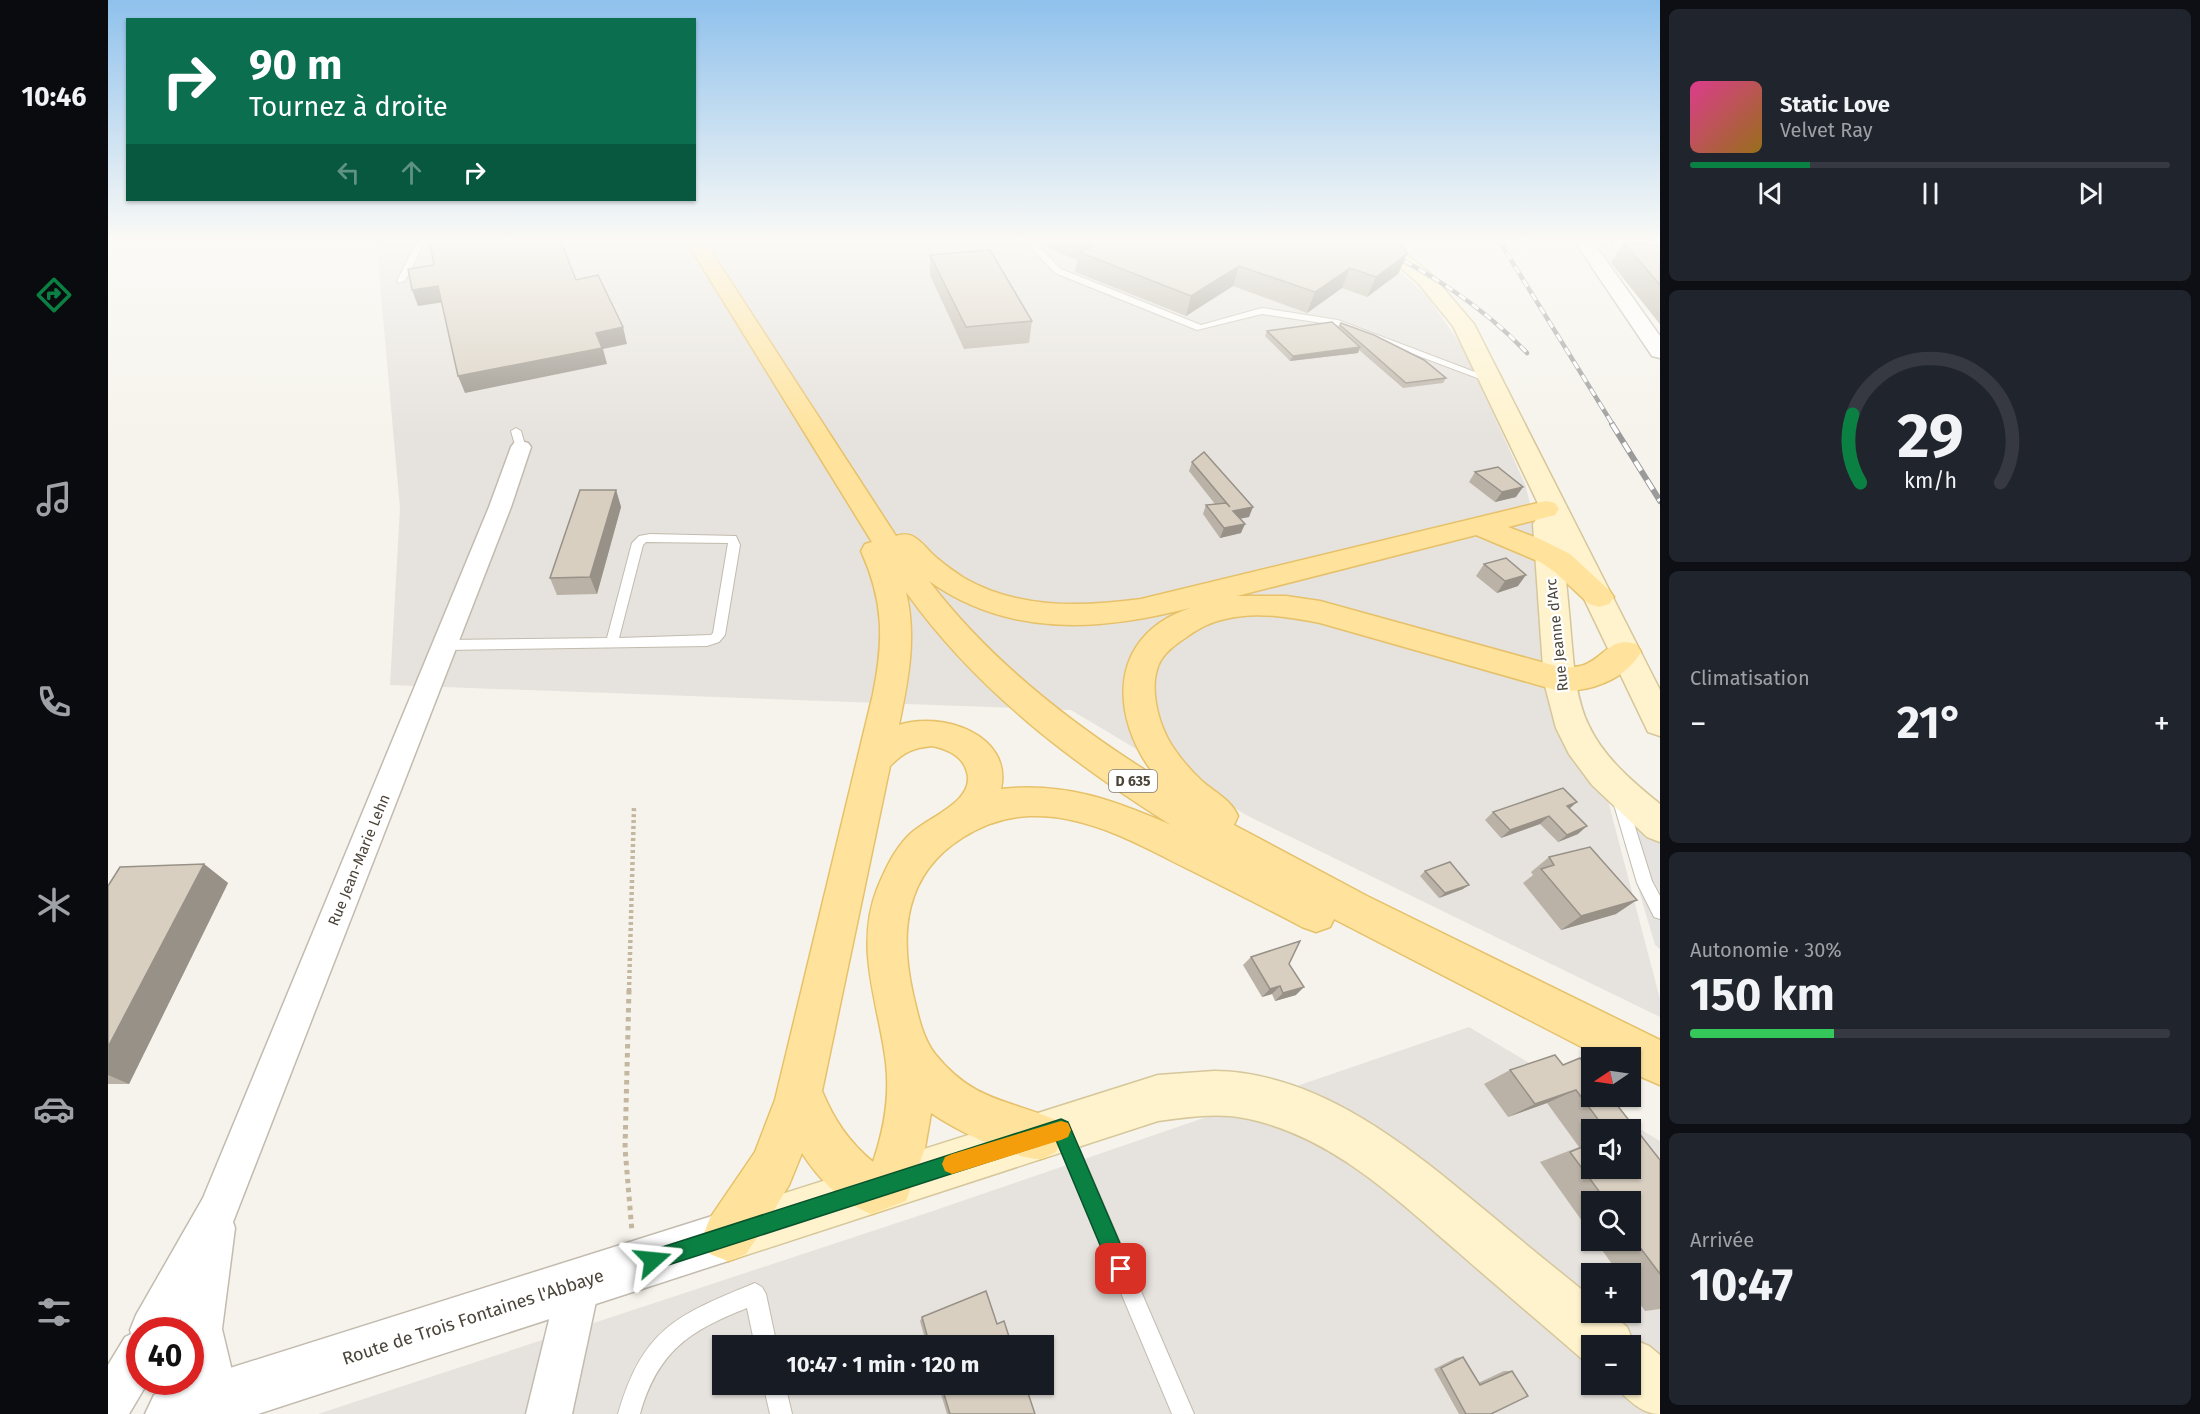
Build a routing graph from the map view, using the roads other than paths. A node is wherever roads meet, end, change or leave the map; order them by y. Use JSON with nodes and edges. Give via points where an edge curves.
{"nodes":[{"id":1,"x":735,"y":305,"type":"edge"},
{"id":2,"x":1143,"y":305,"type":"edge"},
{"id":3,"x":1449,"y":305,"type":"edge"},
{"id":4,"x":1628,"y":305,"type":"edge"},
{"id":5,"x":1660,"y":351,"type":"edge"},
{"id":6,"x":773,"y":366,"type":"junction"},
{"id":7,"x":1493,"y":381,"type":"junction"},
{"id":8,"x":801,"y":411,"type":"junction"},
{"id":9,"x":520,"y":443,"type":"dead end"},
{"id":10,"x":1543,"y":495,"type":"junction"},
{"id":11,"x":1476,"y":526,"type":"junction"},
{"id":12,"x":1549,"y":555,"type":"junction"},
{"id":13,"x":1321,"y":565,"type":"junction"},
{"id":14,"x":1599,"y":597,"type":"junction"},
{"id":15,"x":1344,"y":618,"type":"junction"},
{"id":16,"x":612,"y":642,"type":"junction"},
{"id":17,"x":445,"y":645,"type":"junction"},
{"id":18,"x":1626,"y":652,"type":"junction"},
{"id":19,"x":1559,"y":679,"type":"junction"},
{"id":20,"x":1660,"y":723,"type":"edge"},
{"id":21,"x":874,"y":760,"type":"junction"},
{"id":22,"x":1615,"y":787,"type":"junction"},
{"id":23,"x":967,"y":814,"type":"junction"},
{"id":24,"x":1660,"y":826,"type":"edge"},
{"id":25,"x":1660,"y":912,"type":"edge"},
{"id":26,"x":1575,"y":1020,"type":"junction"},
{"id":27,"x":904,"y":1043,"type":"junction"},
{"id":28,"x":1660,"y":1065,"type":"edge"},
{"id":29,"x":801,"y":1094,"type":"junction"},
{"id":30,"x":1051,"y":1132,"type":"junction"},
{"id":31,"x":880,"y":1187,"type":"junction"},
{"id":32,"x":217,"y":1212,"type":"junction"},
{"id":33,"x":728,"y":1236,"type":"junction"},
{"id":34,"x":579,"y":1283,"type":"junction"},
{"id":35,"x":158,"y":1317,"type":"edge"},
{"id":36,"x":764,"y":1335,"type":"edge"},
{"id":37,"x":1595,"y":1335,"type":"edge"},
{"id":38,"x":1641,"y":1374,"type":"edge"},
{"id":39,"x":126,"y":1376,"type":"edge"},
{"id":40,"x":1660,"y":1390,"type":"edge"},
{"id":41,"x":777,"y":1395,"type":"edge"},
{"id":42,"x":195,"y":1407,"type":"edge"},
{"id":43,"x":108,"y":1408,"type":"edge"},
{"id":44,"x":549,"y":1414,"type":"edge"},
{"id":45,"x":629,"y":1414,"type":"edge"},
{"id":46,"x":781,"y":1414,"type":"edge"},
{"id":47,"x":1183,"y":1414,"type":"edge"}],
"edges":[{"from":1,"to":6,"type":"main road","number":"D 635"},
{"from":2,"to":7,"type":"lane","via":[[1200,328],[1262,311],[1338,323]]},
{"from":3,"to":7,"type":"main road","name":"Rue Jeanne d'Arc"},
{"from":4,"to":5,"type":"street"},
{"from":6,"to":8,"type":"main road","number":"D 635"},
{"from":6,"to":13,"type":"main road","via":[[919,560],[967,592],[994,604],[1059,616],[1102,616],[1141,610]]},
{"from":7,"to":10,"type":"main road","name":"Rue Jeanne d'Arc"},
{"from":8,"to":21,"type":"main road","via":[[878,556],[896,604],[897,656]]},
{"from":8,"to":26,"type":"main road","number":"D 635","via":[[902,566],[954,632],[1014,691],[1082,747],[1182,814],[1320,893]]},
{"from":9,"to":17,"type":"street","name":"Rue Jean-Marie Lehn","via":[[500,507]]},
{"from":10,"to":11,"type":"main road"},
{"from":10,"to":12,"type":"main road","name":"Rue Jeanne d'Arc"},
{"from":10,"to":14,"type":"main road","name":"Rue Jeanne d'Arc"},
{"from":11,"to":12,"type":"main road"},
{"from":11,"to":13,"type":"main road"},
{"from":12,"to":14,"type":"main road"},
{"from":12,"to":19,"type":"main road","name":"Rue Jeanne d'Arc"},
{"from":13,"to":15,"type":"main road","via":[[1318,577],[1323,594]]},
{"from":14,"to":18,"type":"main road","name":"Rue Jeanne d'Arc"},
{"from":15,"to":19,"type":"main road"},
{"from":15,"to":26,"type":"main road","via":[[1291,607],[1246,605],[1203,613],[1173,629],[1149,652],[1138,685],[1146,733],[1160,758],[1180,783],[1225,819]]},
{"from":16,"to":16,"type":"lane","via":[[715,639],[732,539],[642,539]]},
{"from":16,"to":17,"type":"lane"},
{"from":17,"to":32,"type":"street","name":"Rue Jean-Marie Lehn"},
{"from":18,"to":19,"type":"main road","via":[[1589,679]]},
{"from":18,"to":20,"type":"main road","name":"Rue Jeanne d'Arc"},
{"from":19,"to":22,"type":"main road","name":"Rue Jeanne d'Arc","via":[[1566,711],[1578,737]]},
{"from":21,"to":23,"type":"main road","via":[[903,735],[936,732],[956,738],[972,748],[983,764],[986,782],[981,798]]},
{"from":21,"to":29,"type":"main road"},
{"from":22,"to":24,"type":"main road","name":"Rue Jeanne d'Arc"},
{"from":22,"to":25,"type":"lane","via":[[1645,883]]},
{"from":23,"to":27,"type":"main road","via":[[926,842],[901,876],[888,916],[892,1001]]},
{"from":23,"to":28,"type":"main road","via":[[998,805],[1046,800],[1113,815],[1403,956]]},
{"from":26,"to":28,"type":"main road","number":"D 635"},
{"from":27,"to":30,"type":"main road","via":[[915,1065],[931,1083],[977,1116],[1005,1128]]},
{"from":27,"to":31,"type":"main road","via":[[910,1117],[903,1149]]},
{"from":29,"to":31,"type":"main road","via":[[812,1127],[826,1149],[850,1175]]},
{"from":29,"to":33,"type":"main road","via":[[772,1172]]},
{"from":30,"to":31,"type":"main road","name":"Route de Trois Fontaines l'Abbaye"},
{"from":30,"to":37,"type":"main road","name":"Route de Trois Fontaines l'Abbaye","via":[[1158,1098],[1208,1092],[1248,1096],[1292,1109],[1375,1152]]},
{"from":30,"to":47,"type":"lane"},
{"from":31,"to":33,"type":"main road","name":"Route de Trois Fontaines l'Abbaye"},
{"from":32,"to":35,"type":"street","name":"Rue Jean-Marie Lehn"},
{"from":32,"to":42,"type":"street","name":"Rue Jean-Marie Lehn"},
{"from":33,"to":34,"type":"street","name":"Route de Trois Fontaines l'Abbaye"},
{"from":34,"to":42,"type":"street","name":"Route de Trois Fontaines l'Abbaye"},
{"from":34,"to":44,"type":"street"},
{"from":36,"to":45,"type":"lane","via":[[755,1294],[709,1313],[672,1335],[649,1360]]},
{"from":38,"to":40,"type":"main road"},
{"from":39,"to":43,"type":"street"},
{"from":41,"to":46,"type":"lane"}]}
